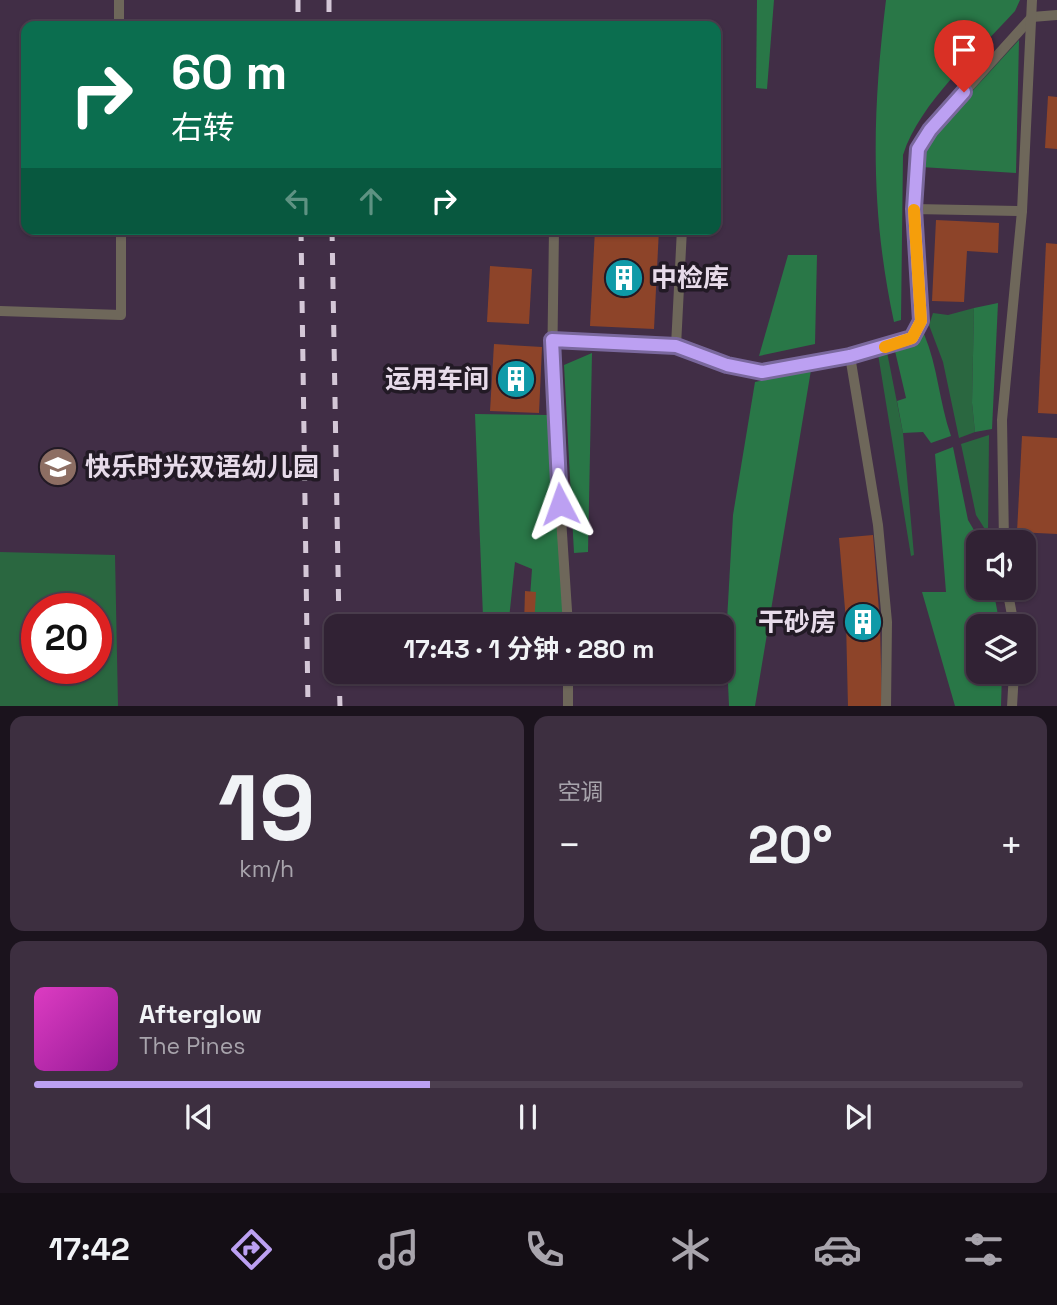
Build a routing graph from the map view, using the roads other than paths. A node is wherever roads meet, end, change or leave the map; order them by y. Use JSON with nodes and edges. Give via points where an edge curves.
{"nodes":[{"id":1,"x":119,"y":0,"type":"edge"},
{"id":2,"x":1032,"y":0,"type":"edge"},
{"id":3,"x":1057,"y":15,"type":"edge"},
{"id":4,"x":1032,"y":17,"type":"junction"},
{"id":5,"x":119,"y":21,"type":"edge"},
{"id":6,"x":914,"y":209,"type":"junction"},
{"id":7,"x":1022,"y":211,"type":"junction"},
{"id":8,"x":121,"y":235,"type":"edge"},
{"id":9,"x":554,"y":235,"type":"edge"},
{"id":10,"x":682,"y":235,"type":"edge"},
{"id":11,"x":0,"y":311,"type":"edge"},
{"id":12,"x":552,"y":340,"type":"junction"},
{"id":13,"x":676,"y":346,"type":"junction"},
{"id":14,"x":850,"y":356,"type":"junction"},
{"id":15,"x":1004,"y":530,"type":"edge"},
{"id":16,"x":567,"y":614,"type":"edge"},
{"id":17,"x":568,"y":684,"type":"edge"},
{"id":18,"x":1013,"y":684,"type":"edge"},
{"id":19,"x":568,"y":706,"type":"edge"},
{"id":20,"x":886,"y":706,"type":"edge"},
{"id":21,"x":1012,"y":706,"type":"edge"}],
"edges":[{"from":1,"to":5,"type":"lane"},
{"from":2,"to":4,"type":"lane"},
{"from":3,"to":4,"type":"lane"},
{"from":4,"to":6,"type":"lane","via":[[918,149]]},
{"from":4,"to":7,"type":"lane"},
{"from":6,"to":7,"type":"lane"},
{"from":6,"to":14,"type":"lane","via":[[921,321],[912,338]]},
{"from":7,"to":15,"type":"lane","via":[[1002,420]]},
{"from":8,"to":11,"type":"lane","via":[[121,315]]},
{"from":9,"to":12,"type":"lane"},
{"from":10,"to":13,"type":"lane"},
{"from":12,"to":13,"type":"lane"},
{"from":12,"to":16,"type":"lane"},
{"from":13,"to":14,"type":"lane","via":[[750,371]]},
{"from":14,"to":20,"type":"lane","via":[[880,539],[887,622]]},
{"from":17,"to":19,"type":"lane"},
{"from":18,"to":21,"type":"lane"}]}
